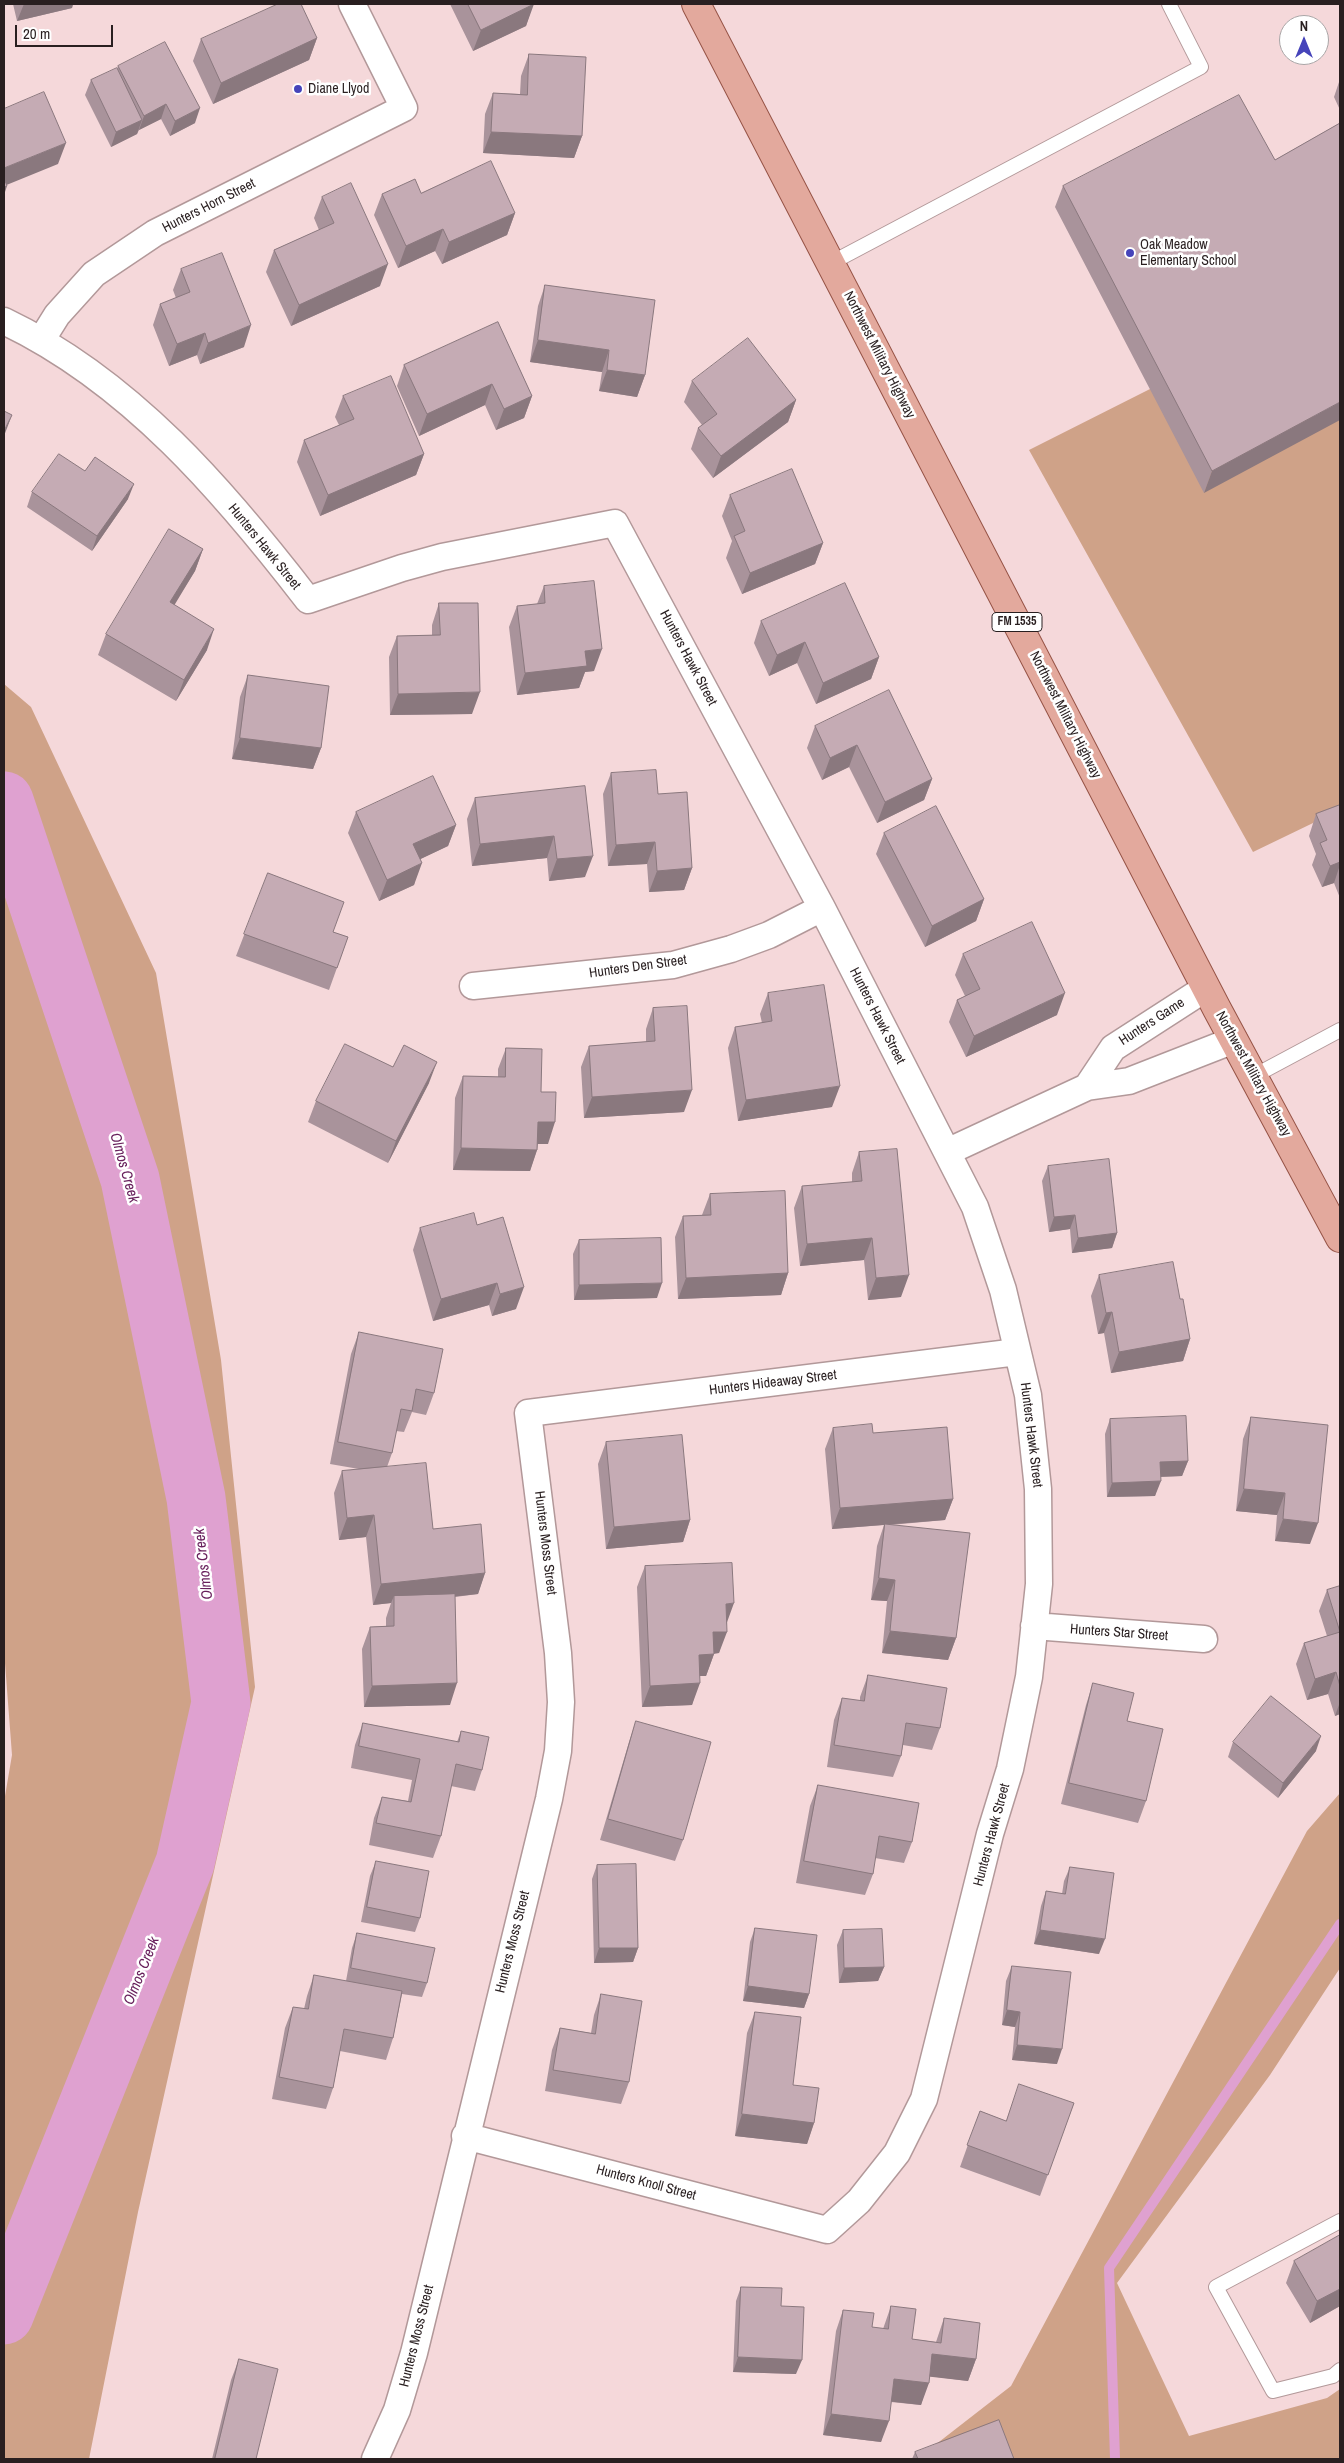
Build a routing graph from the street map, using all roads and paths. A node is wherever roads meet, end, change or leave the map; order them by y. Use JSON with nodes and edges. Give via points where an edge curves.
{"nodes":[{"id":1,"x":352,"y":4,"type":"edge"},
{"id":2,"x":696,"y":4,"type":"edge"},
{"id":3,"x":1169,"y":4,"type":"edge"},
{"id":4,"x":831,"y":263,"type":"junction"},
{"id":5,"x":4,"y":321,"type":"edge"},
{"id":6,"x":42,"y":339,"type":"junction"},
{"id":7,"x":822,"y":908,"type":"junction"},
{"id":8,"x":473,"y":986,"type":"dead end"},
{"id":9,"x":1206,"y":988,"type":"junction"},
{"id":10,"x":1340,"y":1030,"type":"edge"},
{"id":11,"x":1234,"y":1040,"type":"junction"},
{"id":12,"x":1254,"y":1076,"type":"junction"},
{"id":13,"x":1086,"y":1087,"type":"junction"},
{"id":14,"x":947,"y":1152,"type":"junction"},
{"id":15,"x":1340,"y":1238,"type":"edge"},
{"id":16,"x":1017,"y":1352,"type":"junction"},
{"id":17,"x":528,"y":1414,"type":"joint"},
{"id":18,"x":1034,"y":1626,"type":"junction"},
{"id":19,"x":1204,"y":1639,"type":"dead end"},
{"id":20,"x":465,"y":2136,"type":"junction"},
{"id":21,"x":1340,"y":2221,"type":"edge"},
{"id":22,"x":827,"y":2230,"type":"joint"},
{"id":23,"x":1340,"y":2370,"type":"edge"},
{"id":24,"x":376,"y":2459,"type":"edge"}],
"edges":[{"from":1,"to":6,"type":"street","name":"Hunters Horn Street","via":[[404,108],[156,232],[94,274],[57,315]]},
{"from":2,"to":4,"type":"main road","name":"Northwest Military Highway","number":"FM 1535"},
{"from":3,"to":4,"type":"lane","via":[[1201,67]]},
{"from":4,"to":9,"type":"main road","name":"Northwest Military Highway","number":"FM 1535"},
{"from":5,"to":6,"type":"street","name":"Hunters Hawk Street"},
{"from":6,"to":7,"type":"street","name":"Hunters Hawk Street","via":[[133,405],[187,456],[262,540],[308,600],[442,557],[615,523]]},
{"from":7,"to":8,"type":"street","name":"Hunters Den Street","via":[[769,935],[673,966]]},
{"from":7,"to":14,"type":"street","name":"Hunters Hawk Street"},
{"from":9,"to":11,"type":"main road","name":"Northwest Military Highway","number":"FM 1535"},
{"from":9,"to":13,"type":"street","name":"Hunters Game","via":[[1113,1048]]},
{"from":10,"to":12,"type":"lane"},
{"from":11,"to":12,"type":"main road","name":"Northwest Military Highway","number":"FM 1535"},
{"from":11,"to":13,"type":"street","via":[[1129,1081]]},
{"from":12,"to":15,"type":"main road","name":"Northwest Military Highway","number":"FM 1535"},
{"from":13,"to":14,"type":"street"},
{"from":14,"to":16,"type":"street","name":"Hunters Hawk Street","via":[[975,1206],[1003,1290]]},
{"from":16,"to":17,"type":"street","name":"Hunters Hideaway Street"},
{"from":16,"to":18,"type":"street","name":"Hunters Hawk Street","via":[[1028,1394],[1038,1489],[1039,1584]]},
{"from":17,"to":20,"type":"street","name":"Hunters Moss Street","via":[[558,1653],[561,1702],[558,1751],[549,1799]]},
{"from":18,"to":19,"type":"street","name":"Hunters Star Street"},
{"from":18,"to":22,"type":"street","name":"Hunters Hawk Street","via":[[1029,1677],[1010,1769],[990,1834],[924,2099],[897,2153],[859,2201]]},
{"from":20,"to":22,"type":"street","name":"Hunters Knoll Street"},
{"from":20,"to":24,"type":"street","name":"Hunters Moss Street","via":[[414,2353],[398,2410]]},
{"from":21,"to":23,"type":"lane","via":[[1216,2287],[1273,2391],[1333,2376]]}]}
